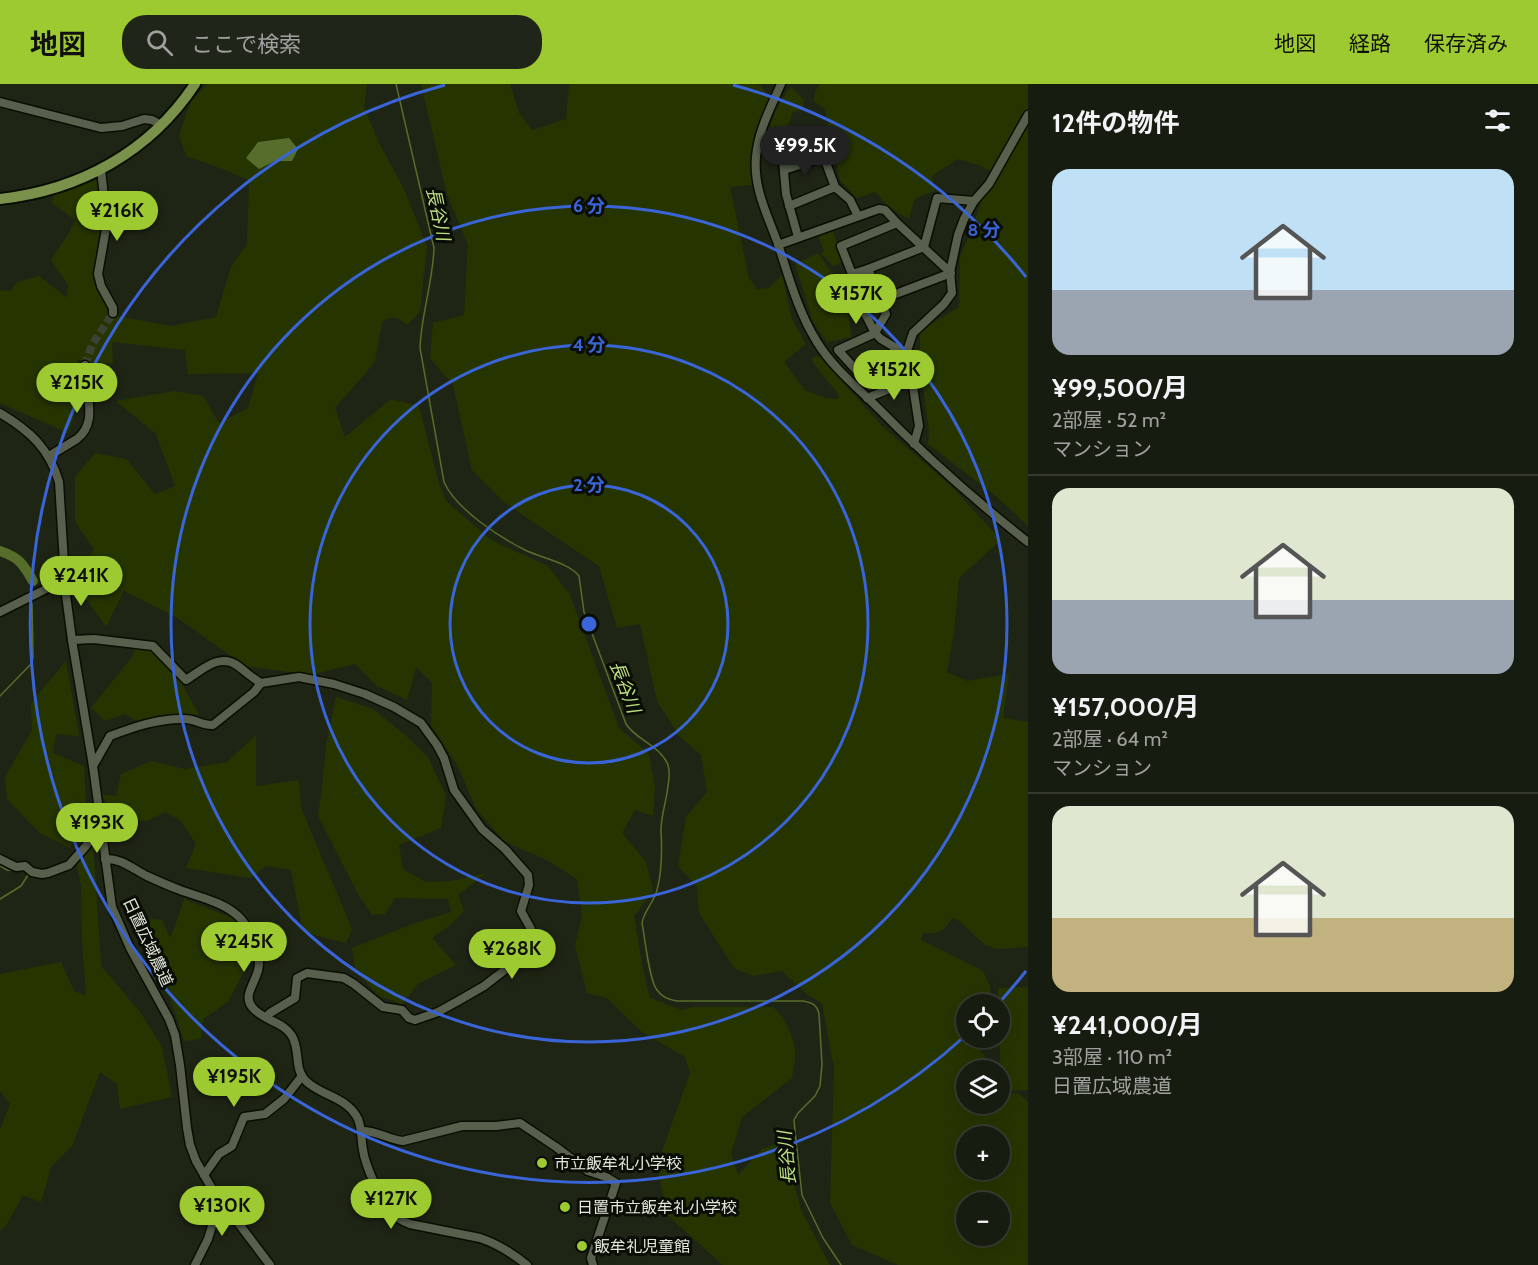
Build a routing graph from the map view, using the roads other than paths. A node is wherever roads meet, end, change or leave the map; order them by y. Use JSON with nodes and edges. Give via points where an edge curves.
{"nodes":[{"id":1,"x":195,"y":84,"type":"edge"},
{"id":2,"x":781,"y":84,"type":"edge"},
{"id":3,"x":0,"y":102,"type":"edge"},
{"id":4,"x":1028,"y":116,"type":"edge"},
{"id":5,"x":161,"y":125,"type":"junction"},
{"id":6,"x":818,"y":159,"type":"junction"},
{"id":7,"x":100,"y":170,"type":"junction"},
{"id":8,"x":784,"y":170,"type":"junction"},
{"id":9,"x":835,"y":187,"type":"junction"},
{"id":10,"x":0,"y":199,"type":"edge"},
{"id":11,"x":974,"y":201,"type":"junction"},
{"id":12,"x":789,"y":206,"type":"junction"},
{"id":13,"x":858,"y":216,"type":"junction"},
{"id":14,"x":897,"y":223,"type":"junction"},
{"id":15,"x":798,"y":237,"type":"junction"},
{"id":16,"x":778,"y":245,"type":"junction"},
{"id":17,"x":924,"y":247,"type":"junction"},
{"id":18,"x":868,"y":269,"type":"junction"},
{"id":19,"x":951,"y":272,"type":"junction"},
{"id":20,"x":880,"y":300,"type":"junction"},
{"id":21,"x":860,"y":304,"type":"dead end"},
{"id":22,"x":113,"y":314,"type":"dead end"},
{"id":23,"x":875,"y":333,"type":"junction"},
{"id":24,"x":895,"y":347,"type":"junction"},
{"id":25,"x":906,"y":354,"type":"junction"},
{"id":26,"x":86,"y":365,"type":"tunnel mouth"},
{"id":27,"x":912,"y":380,"type":"junction"},
{"id":28,"x":867,"y":398,"type":"junction"},
{"id":29,"x":0,"y":414,"type":"edge"},
{"id":30,"x":914,"y":444,"type":"junction"},
{"id":31,"x":49,"y":456,"type":"junction"},
{"id":32,"x":1028,"y":542,"type":"edge"},
{"id":33,"x":65,"y":582,"type":"junction"},
{"id":34,"x":0,"y":612,"type":"edge"},
{"id":35,"x":72,"y":640,"type":"junction"},
{"id":36,"x":261,"y":683,"type":"junction"},
{"id":37,"x":93,"y":766,"type":"junction"},
{"id":38,"x":101,"y":824,"type":"junction"},
{"id":39,"x":0,"y":859,"type":"edge"},
{"id":40,"x":105,"y":859,"type":"junction"},
{"id":41,"x":266,"y":1017,"type":"junction"},
{"id":42,"x":302,"y":1076,"type":"junction"},
{"id":43,"x":361,"y":1131,"type":"junction"},
{"id":44,"x":204,"y":1175,"type":"junction"},
{"id":45,"x":218,"y":1196,"type":"junction"},
{"id":46,"x":195,"y":1265,"type":"edge"},
{"id":47,"x":270,"y":1265,"type":"edge"},
{"id":48,"x":526,"y":1265,"type":"edge"},
{"id":49,"x":593,"y":1265,"type":"edge"}],
"edges":[{"from":1,"to":5,"type":"main road"},
{"from":2,"to":16,"type":"street","via":[[759,138],[755,166],[757,185]]},
{"from":3,"to":5,"type":"street","via":[[101,128],[144,119]]},
{"from":4,"to":11,"type":"street","via":[[989,184]]},
{"from":5,"to":7,"type":"main road"},
{"from":6,"to":8,"type":"street"},
{"from":6,"to":8,"type":"street","via":[[806,133],[788,135],[782,150]]},
{"from":6,"to":9,"type":"street","via":[[825,160]]},
{"from":7,"to":10,"type":"main road","via":[[49,190]]},
{"from":7,"to":22,"type":"street","via":[[107,223],[98,274]]},
{"from":8,"to":12,"type":"street"},
{"from":9,"to":12,"type":"street"},
{"from":9,"to":13,"type":"street","via":[[850,200]]},
{"from":11,"to":17,"type":"street","via":[[937,198]]},
{"from":11,"to":19,"type":"street","via":[[958,235]]},
{"from":12,"to":15,"type":"street"},
{"from":13,"to":14,"type":"street","via":[[885,210]]},
{"from":13,"to":15,"type":"street"},
{"from":14,"to":17,"type":"street"},
{"from":14,"to":18,"type":"street","via":[[841,246],[852,274]]},
{"from":15,"to":16,"type":"street"},
{"from":16,"to":28,"type":"street","via":[[815,339]]},
{"from":17,"to":18,"type":"street"},
{"from":17,"to":19,"type":"street"},
{"from":18,"to":20,"type":"street"},
{"from":19,"to":20,"type":"street"},
{"from":19,"to":25,"type":"street","via":[[952,293],[913,333]]},
{"from":20,"to":23,"type":"street","via":[[886,315]]},
{"from":21,"to":23,"type":"street"},
{"from":23,"to":24,"type":"street"},
{"from":23,"to":24,"type":"street","via":[[838,350],[856,370],[892,356]]},
{"from":24,"to":25,"type":"street"},
{"from":25,"to":27,"type":"street"},
{"from":26,"to":31,"type":"street","via":[[90,411],[87,427],[82,436]]},
{"from":27,"to":28,"type":"street"},
{"from":27,"to":30,"type":"street","via":[[919,426]]},
{"from":28,"to":30,"type":"street"},
{"from":29,"to":31,"type":"street","name":"日置広域農道","via":[[29,432]]},
{"from":30,"to":32,"type":"street"},
{"from":31,"to":33,"type":"street","name":"日置広域農道","via":[[59,482]]},
{"from":33,"to":34,"type":"street"},
{"from":33,"to":35,"type":"street","name":"日置広域農道"},
{"from":35,"to":36,"type":"street","via":[[153,646],[186,680],[224,659]]},
{"from":35,"to":37,"type":"street","name":"日置広域農道"},
{"from":36,"to":37,"type":"street","via":[[213,725],[193,719],[170,719],[110,736]]},
{"from":36,"to":41,"type":"street","via":[[299,677],[334,684],[394,706],[421,723],[444,758],[454,790],[482,829],[528,874],[522,911],[531,929],[526,944],[510,966],[484,986],[415,1020],[402,1010],[383,1007],[344,978],[307,973],[297,978],[295,998]]},
{"from":37,"to":38,"type":"street","name":"日置広域農道"},
{"from":38,"to":39,"type":"street","via":[[69,865],[48,873],[32,872]]},
{"from":38,"to":40,"type":"street","name":"日置広域農道"},
{"from":40,"to":41,"type":"street","via":[[116,859],[167,885],[226,907],[240,917],[260,962],[249,993],[250,1004]]},
{"from":40,"to":44,"type":"street","name":"日置広域農道","via":[[115,915],[175,1035],[190,1145]]},
{"from":41,"to":42,"type":"street","via":[[293,1037]]},
{"from":42,"to":43,"type":"street","via":[[348,1106]]},
{"from":42,"to":44,"type":"street","via":[[284,1099],[265,1114],[244,1117],[232,1146],[219,1154]]},
{"from":43,"to":48,"type":"street","via":[[366,1164],[396,1217],[410,1224],[491,1242]]},
{"from":43,"to":49,"type":"street","via":[[404,1140],[462,1126],[520,1123],[588,1171],[616,1183],[591,1258]]},
{"from":44,"to":45,"type":"street","name":"日置広域農道"},
{"from":45,"to":46,"type":"street","via":[[208,1239]]},
{"from":45,"to":47,"type":"street","name":"日置広域農道"}]}
